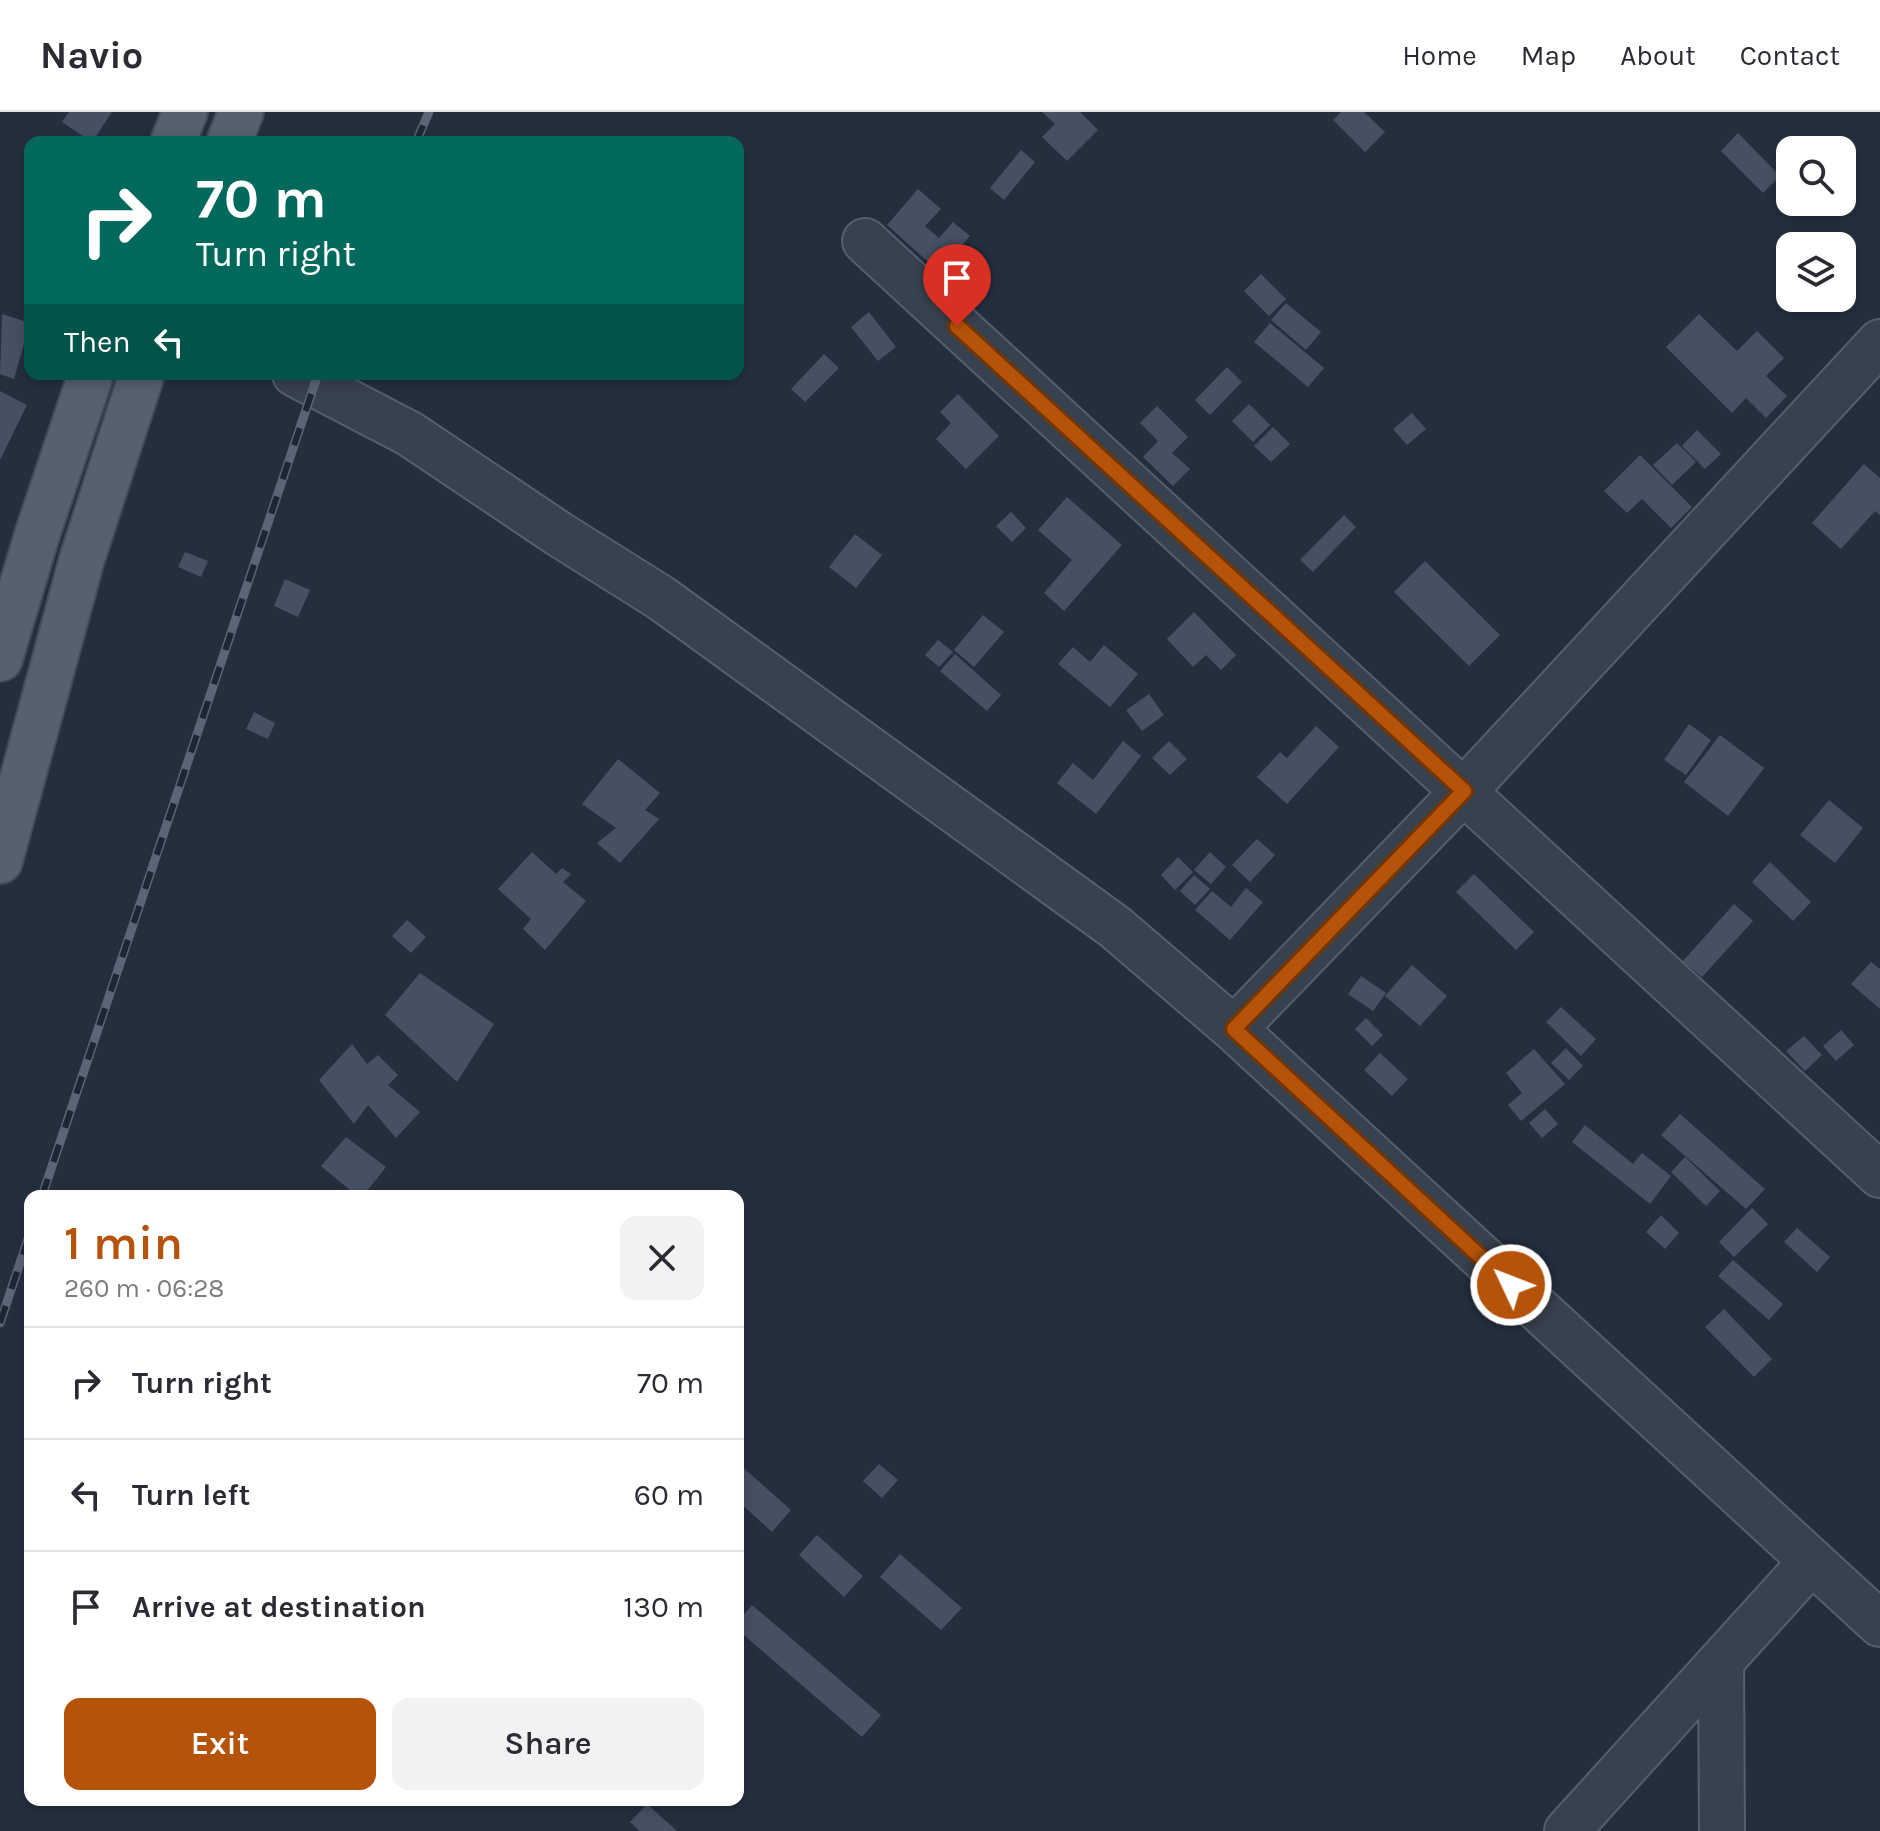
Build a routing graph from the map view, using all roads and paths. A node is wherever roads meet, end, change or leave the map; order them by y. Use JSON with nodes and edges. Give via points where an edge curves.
{"nodes":[{"id":1,"x":185,"y":112,"type":"edge"},
{"id":2,"x":241,"y":112,"type":"edge"},
{"id":3,"x":175,"y":136,"type":"edge"},
{"id":4,"x":231,"y":136,"type":"edge"},
{"id":5,"x":865,"y":241,"type":"dead end"},
{"id":6,"x":1880,"y":342,"type":"edge"},
{"id":7,"x":89,"y":380,"type":"edge"},
{"id":8,"x":140,"y":380,"type":"edge"},
{"id":9,"x":306,"y":380,"type":"edge"},
{"id":10,"x":1,"y":654,"type":"edge"},
{"id":11,"x":51,"y":666,"type":"junction"},
{"id":12,"x":1464,"y":791,"type":"junction"},
{"id":13,"x":0,"y":861,"type":"edge"},
{"id":14,"x":1234,"y":1029,"type":"junction"},
{"id":15,"x":1880,"y":1175,"type":"edge"},
{"id":16,"x":1812,"y":1561,"type":"junction"},
{"id":17,"x":1880,"y":1624,"type":"edge"},
{"id":18,"x":1721,"y":1661,"type":"junction"},
{"id":19,"x":1567,"y":1831,"type":"edge"},
{"id":20,"x":1722,"y":1831,"type":"edge"}],
"edges":[{"from":1,"to":3,"type":"main road"},
{"from":2,"to":4,"type":"main road"},
{"from":5,"to":12,"type":"street"},
{"from":6,"to":12,"type":"street"},
{"from":7,"to":10,"type":"main road"},
{"from":8,"to":11,"type":"main road"},
{"from":9,"to":14,"type":"street","via":[[410,434],[661,598],[1115,927]]},
{"from":10,"to":11,"type":"street"},
{"from":11,"to":13,"type":"main road"},
{"from":12,"to":14,"type":"street"},
{"from":12,"to":15,"type":"street"},
{"from":14,"to":16,"type":"street"},
{"from":16,"to":17,"type":"street"},
{"from":16,"to":18,"type":"street"},
{"from":18,"to":19,"type":"street"},
{"from":18,"to":20,"type":"street"}]}
